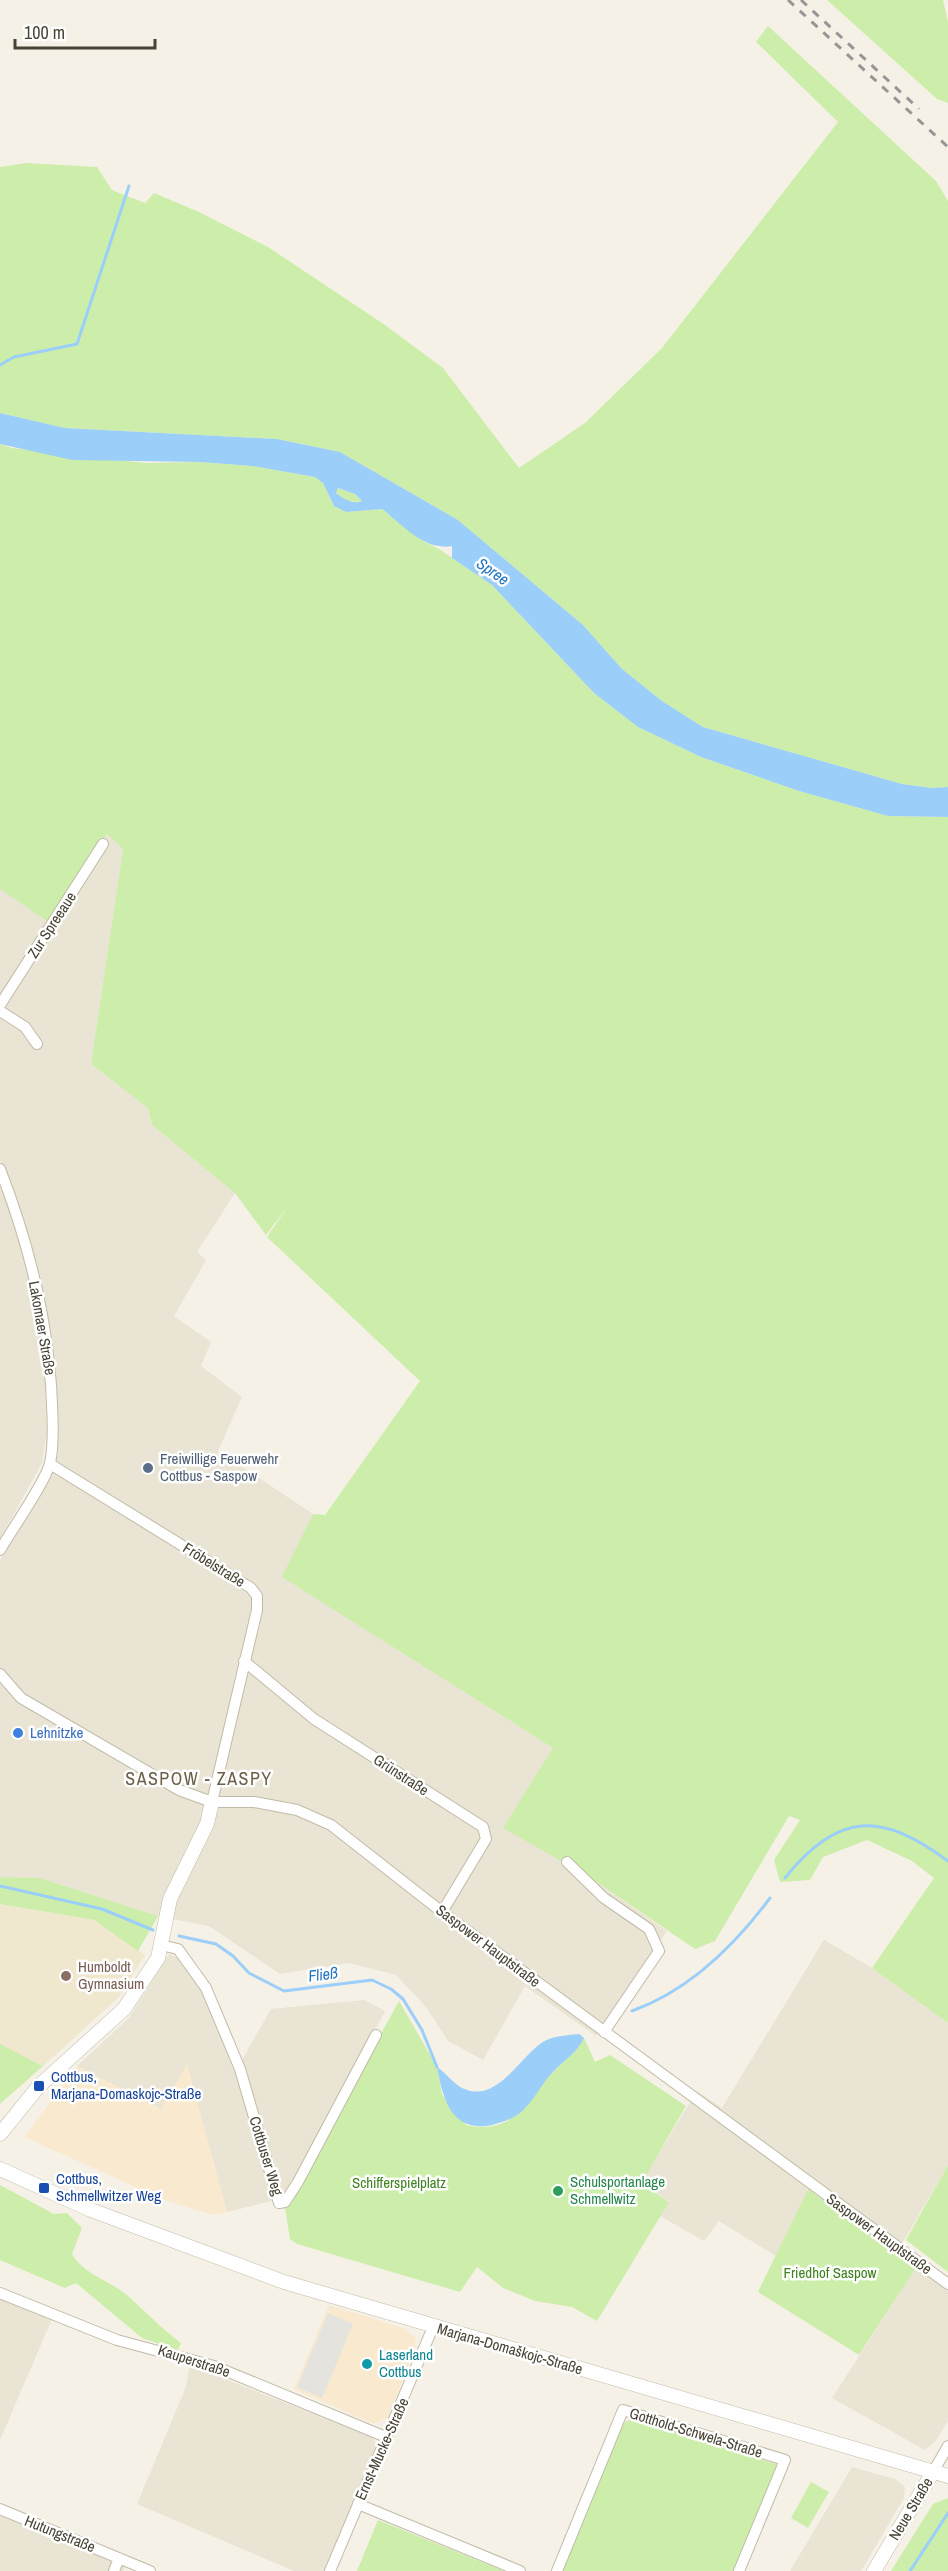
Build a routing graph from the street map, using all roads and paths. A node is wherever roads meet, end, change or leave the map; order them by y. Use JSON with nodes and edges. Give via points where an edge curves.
{"nodes":[{"id":1,"x":103,"y":844,"type":"dead end"},
{"id":2,"x":0,"y":1005,"type":"edge"},
{"id":3,"x":0,"y":1011,"type":"edge"},
{"id":4,"x":37,"y":1044,"type":"dead end"},
{"id":5,"x":0,"y":1169,"type":"edge"},
{"id":6,"x":50,"y":1464,"type":"junction"},
{"id":7,"x":0,"y":1550,"type":"edge"},
{"id":8,"x":244,"y":1661,"type":"junction"},
{"id":9,"x":0,"y":1674,"type":"edge"},
{"id":10,"x":212,"y":1802,"type":"junction"},
{"id":11,"x":567,"y":1862,"type":"dead end"},
{"id":12,"x":442,"y":1912,"type":"junction"},
{"id":13,"x":161,"y":1945,"type":"junction"},
{"id":14,"x":604,"y":2032,"type":"junction"},
{"id":15,"x":376,"y":2035,"type":"dead end"},
{"id":16,"x":0,"y":2134,"type":"edge"},
{"id":17,"x":0,"y":2169,"type":"edge"},
{"id":18,"x":948,"y":2284,"type":"edge"},
{"id":19,"x":0,"y":2293,"type":"edge"},
{"id":20,"x":433,"y":2327,"type":"junction"},
{"id":21,"x":386,"y":2436,"type":"junction"},
{"id":22,"x":948,"y":2446,"type":"edge"},
{"id":23,"x":933,"y":2472,"type":"junction"},
{"id":24,"x":948,"y":2476,"type":"edge"},
{"id":25,"x":358,"y":2504,"type":"junction"},
{"id":26,"x":0,"y":2509,"type":"edge"},
{"id":27,"x":119,"y":2558,"type":"junction"},
{"id":28,"x":114,"y":2571,"type":"edge"},
{"id":29,"x":150,"y":2571,"type":"edge"},
{"id":30,"x":330,"y":2571,"type":"edge"},
{"id":31,"x":520,"y":2571,"type":"edge"},
{"id":32,"x":557,"y":2571,"type":"edge"},
{"id":33,"x":739,"y":2571,"type":"edge"},
{"id":34,"x":874,"y":2571,"type":"edge"}],
"edges":[{"from":1,"to":2,"type":"street","name":"Zur Spreeaue"},
{"from":3,"to":4,"type":"street","via":[[25,1027]]},
{"from":5,"to":6,"type":"street","name":"Lakomaer Straße","via":[[25,1240],[50,1362]]},
{"from":6,"to":7,"type":"street","name":"Lakomaer Straße"},
{"from":6,"to":8,"type":"street","name":"Fröbelstraße","via":[[251,1588],[257,1596],[257,1610]]},
{"from":8,"to":10,"type":"street","name":"Fröbelstraße"},
{"from":8,"to":12,"type":"street","name":"Grünstraße","via":[[314,1719],[483,1827],[486,1839]]},
{"from":9,"to":10,"type":"street","name":"Saspower Hauptstraße","via":[[21,1698],[179,1790]]},
{"from":10,"to":12,"type":"street","name":"Saspower Hauptstraße","via":[[254,1802],[287,1808],[332,1825]]},
{"from":10,"to":13,"type":"street","via":[[207,1824],[170,1899]]},
{"from":11,"to":14,"type":"street","via":[[604,1898],[649,1929],[659,1951]]},
{"from":12,"to":14,"type":"street","name":"Saspower Hauptstraße"},
{"from":13,"to":15,"type":"street","name":"Cottbuser Weg","via":[[178,1949],[206,1988],[240,2069],[279,2203],[285,2202],[298,2182]]},
{"from":13,"to":16,"type":"street","via":[[158,1958],[124,2009],[39,2086]]},
{"from":14,"to":18,"type":"street","name":"Saspower Hauptstraße"},
{"from":17,"to":20,"type":"street","name":"Marjana-Domaškojc-Straße","via":[[91,2210],[284,2282]]},
{"from":19,"to":21,"type":"street","name":"Kauperstraße","via":[[117,2340],[214,2366]]},
{"from":20,"to":21,"type":"street","name":"Ernst-Mucke-Straße"},
{"from":20,"to":23,"type":"street","name":"Marjana-Domaškojc-Straße"},
{"from":21,"to":25,"type":"street","name":"Ernst-Mucke-Straße"},
{"from":22,"to":23,"type":"street","name":"Neue Straße"},
{"from":23,"to":24,"type":"street","name":"Marjana-Domaškojc-Straße"},
{"from":23,"to":34,"type":"street","name":"Neue Straße"},
{"from":25,"to":30,"type":"street","name":"Ernst-Mucke-Straße"},
{"from":25,"to":31,"type":"street"},
{"from":26,"to":27,"type":"street","name":"Hutungstraße"},
{"from":27,"to":28,"type":"street"},
{"from":27,"to":29,"type":"street","name":"Hutungstraße"},
{"from":32,"to":33,"type":"street","name":"Gotthold-Schwela-Straße","via":[[623,2410],[785,2460]]}]}
